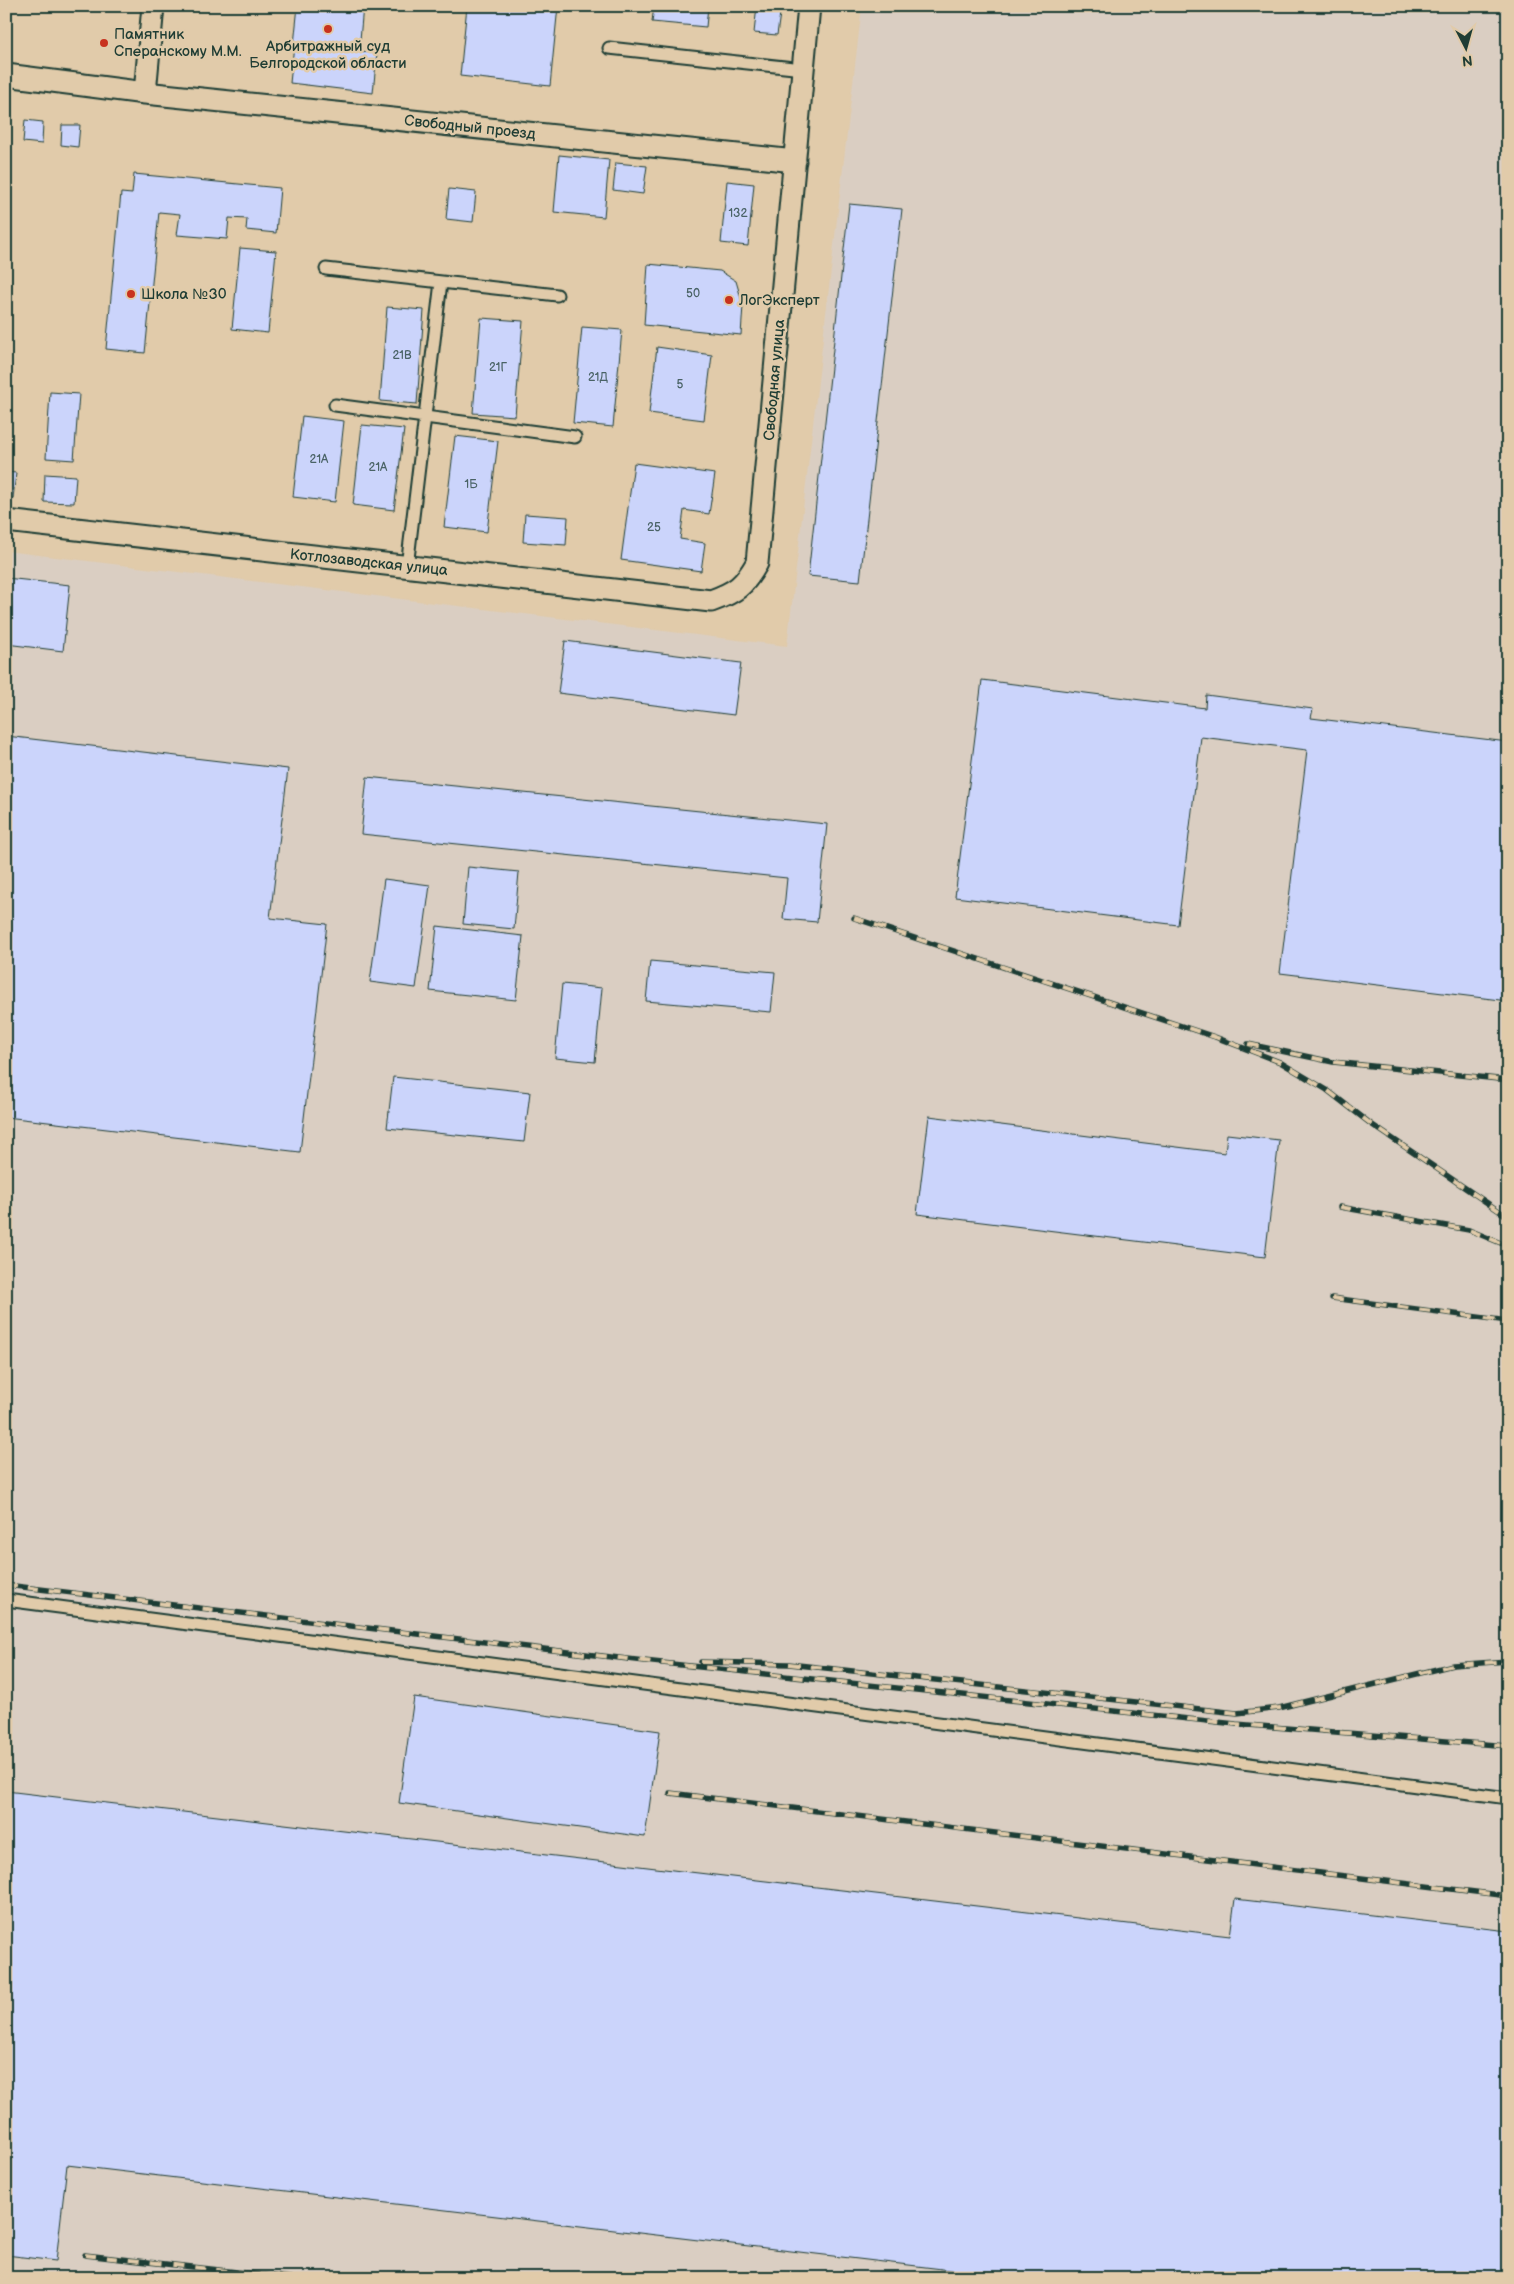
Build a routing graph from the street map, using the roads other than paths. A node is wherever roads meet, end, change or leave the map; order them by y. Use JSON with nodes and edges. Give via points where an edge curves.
{"nodes":[{"id":1,"x":152,"y":6,"type":"edge"},
{"id":2,"x":809,"y":6,"type":"edge"},
{"id":3,"x":609,"y":48,"type":"dead end"},
{"id":4,"x":803,"y":69,"type":"junction"},
{"id":5,"x":6,"y":75,"type":"edge"},
{"id":6,"x":145,"y":94,"type":"junction"},
{"id":7,"x":795,"y":161,"type":"junction"},
{"id":8,"x":326,"y":269,"type":"dead end"},
{"id":9,"x":441,"y":282,"type":"junction"},
{"id":10,"x":557,"y":295,"type":"dead end"},
{"id":11,"x":335,"y":405,"type":"dead end"},
{"id":12,"x":424,"y":417,"type":"junction"},
{"id":13,"x":575,"y":437,"type":"dead end"},
{"id":14,"x":6,"y":521,"type":"edge"},
{"id":15,"x":406,"y":567,"type":"junction"},
{"id":16,"x":732,"y":594,"type":"joint"},
{"id":17,"x":6,"y":1600,"type":"edge"},
{"id":18,"x":1508,"y":1798,"type":"edge"}],
"edges":[{"from":1,"to":6,"type":"street"},
{"from":2,"to":4,"type":"street","name":"Свободная улица"},
{"from":3,"to":4,"type":"lane"},
{"from":4,"to":7,"type":"street","name":"Свободная улица"},
{"from":5,"to":6,"type":"street","name":"Свободный проезд"},
{"from":6,"to":7,"type":"street","name":"Свободный проезд"},
{"from":7,"to":16,"type":"street","name":"Свободная улица","via":[[757,563],[746,582]]},
{"from":8,"to":9,"type":"lane"},
{"from":9,"to":10,"type":"lane"},
{"from":9,"to":12,"type":"lane"},
{"from":11,"to":12,"type":"lane"},
{"from":12,"to":13,"type":"lane"},
{"from":12,"to":15,"type":"lane"},
{"from":14,"to":15,"type":"street","name":"Котлозаводская улица"},
{"from":15,"to":16,"type":"street","name":"Котлозаводская улица","via":[[711,601]]},
{"from":17,"to":18,"type":"lane"}]}
